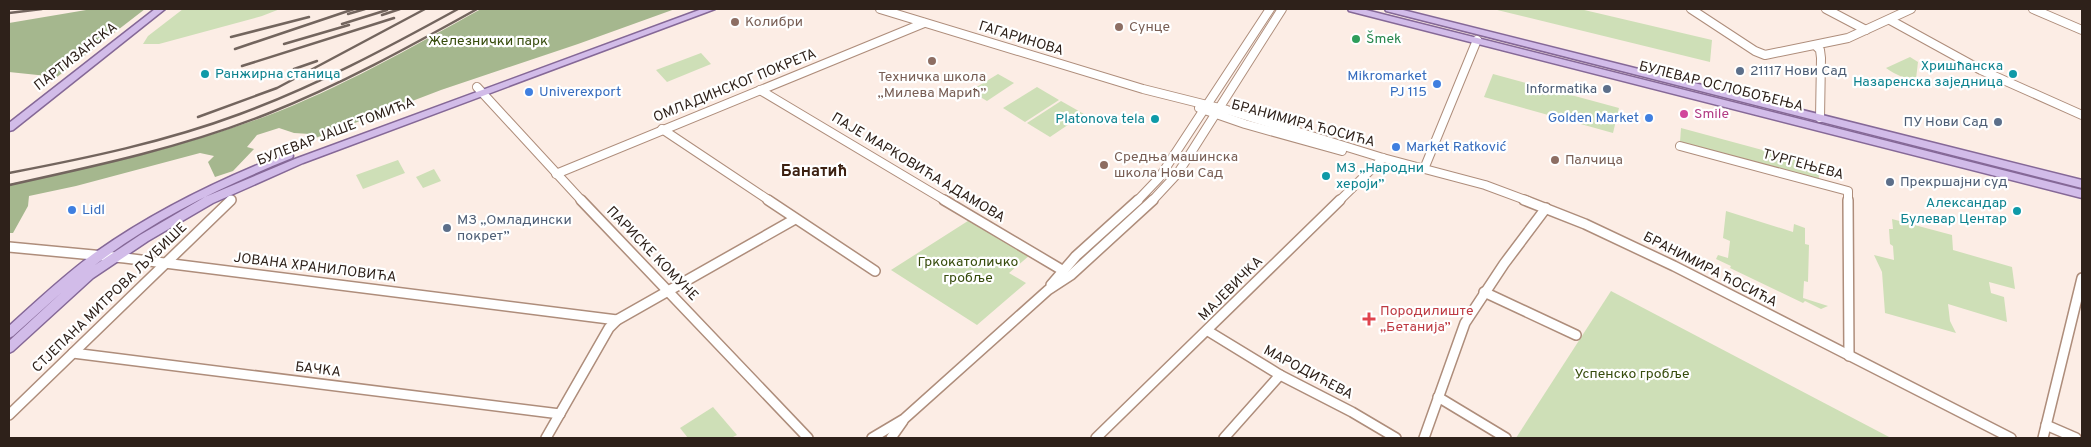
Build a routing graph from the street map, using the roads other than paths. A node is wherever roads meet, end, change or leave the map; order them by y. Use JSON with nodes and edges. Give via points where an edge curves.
{"nodes":[{"id":1,"x":150,"y":9,"type":"edge"},
{"id":2,"x":160,"y":9,"type":"edge"},
{"id":3,"x":691,"y":9,"type":"edge"},
{"id":4,"x":710,"y":9,"type":"edge"},
{"id":5,"x":880,"y":9,"type":"edge"},
{"id":6,"x":1270,"y":9,"type":"edge"},
{"id":7,"x":1282,"y":9,"type":"edge"},
{"id":8,"x":1352,"y":9,"type":"edge"},
{"id":9,"x":1389,"y":9,"type":"edge"},
{"id":10,"x":1691,"y":9,"type":"edge"},
{"id":11,"x":1826,"y":9,"type":"edge"},
{"id":12,"x":1911,"y":9,"type":"edge"},
{"id":13,"x":2037,"y":9,"type":"edge"},
{"id":14,"x":1890,"y":20,"type":"junction"},
{"id":15,"x":924,"y":23,"type":"junction"},
{"id":16,"x":1866,"y":30,"type":"junction"},
{"id":17,"x":2082,"y":30,"type":"edge"},
{"id":18,"x":1477,"y":40,"type":"junction"},
{"id":19,"x":1816,"y":46,"type":"junction"},
{"id":20,"x":479,"y":90,"type":"junction"},
{"id":21,"x":760,"y":90,"type":"junction"},
{"id":22,"x":1206,"y":107,"type":"junction"},
{"id":23,"x":1218,"y":111,"type":"junction"},
{"id":24,"x":2082,"y":114,"type":"edge"},
{"id":25,"x":9,"y":118,"type":"edge"},
{"id":26,"x":1820,"y":118,"type":"junction"},
{"id":27,"x":9,"y":128,"type":"edge"},
{"id":28,"x":662,"y":129,"type":"junction"},
{"id":29,"x":1680,"y":146,"type":"dead end"},
{"id":30,"x":1384,"y":158,"type":"junction"},
{"id":31,"x":1424,"y":168,"type":"junction"},
{"id":32,"x":556,"y":174,"type":"junction"},
{"id":33,"x":2082,"y":184,"type":"edge"},
{"id":34,"x":2082,"y":194,"type":"edge"},
{"id":35,"x":231,"y":200,"type":"dead end"},
{"id":36,"x":1546,"y":208,"type":"junction"},
{"id":37,"x":795,"y":218,"type":"junction"},
{"id":38,"x":9,"y":247,"type":"edge"},
{"id":39,"x":100,"y":256,"type":"junction"},
{"id":40,"x":114,"y":257,"type":"junction"},
{"id":41,"x":164,"y":263,"type":"junction"},
{"id":42,"x":1062,"y":270,"type":"junction"},
{"id":43,"x":875,"y":271,"type":"dead end"},
{"id":44,"x":2082,"y":278,"type":"edge"},
{"id":45,"x":1048,"y":290,"type":"junction"},
{"id":46,"x":668,"y":291,"type":"junction"},
{"id":47,"x":1484,"y":292,"type":"junction"},
{"id":48,"x":2079,"y":300,"type":"edge"},
{"id":49,"x":616,"y":320,"type":"junction"},
{"id":50,"x":1208,"y":331,"type":"junction"},
{"id":51,"x":9,"y":334,"type":"edge"},
{"id":52,"x":1576,"y":335,"type":"dead end"},
{"id":53,"x":9,"y":348,"type":"edge"},
{"id":54,"x":73,"y":353,"type":"junction"},
{"id":55,"x":1849,"y":356,"type":"junction"},
{"id":56,"x":1280,"y":375,"type":"junction"},
{"id":57,"x":1438,"y":397,"type":"junction"},
{"id":58,"x":560,"y":414,"type":"junction"},
{"id":59,"x":9,"y":415,"type":"edge"},
{"id":60,"x":904,"y":419,"type":"junction"},
{"id":61,"x":2046,"y":425,"type":"junction"},
{"id":62,"x":546,"y":438,"type":"edge"},
{"id":63,"x":808,"y":438,"type":"edge"},
{"id":64,"x":872,"y":438,"type":"edge"},
{"id":65,"x":891,"y":438,"type":"edge"},
{"id":66,"x":1096,"y":438,"type":"edge"},
{"id":67,"x":1224,"y":438,"type":"edge"},
{"id":68,"x":1396,"y":438,"type":"edge"},
{"id":69,"x":1424,"y":438,"type":"edge"},
{"id":70,"x":1506,"y":438,"type":"edge"},
{"id":71,"x":2012,"y":438,"type":"edge"},
{"id":72,"x":2043,"y":438,"type":"edge"},
{"id":73,"x":2076,"y":438,"type":"edge"}],
"edges":[{"from":1,"to":25,"type":"main road","name":"ПАРТИЗАНСКА"},
{"from":2,"to":27,"type":"main road","name":"ПАРТИЗАНСКА"},
{"from":3,"to":20,"type":"main road","name":"БУЛЕВАР ЈАШЕ ТОМИЋА"},
{"from":4,"to":20,"type":"main road","name":"БУЛЕВАР ЈАШЕ ТОМИЋА"},
{"from":5,"to":15,"type":"street","name":"ГАГАРИНОВА"},
{"from":6,"to":22,"type":"street"},
{"from":7,"to":23,"type":"street"},
{"from":8,"to":18,"type":"main road","name":"БУЛЕВАР ОСЛОБОЂЕЊА"},
{"from":9,"to":26,"type":"main road","name":"БУЛЕВАР ОСЛОБОЂЕЊА"},
{"from":10,"to":19,"type":"street","via":[[1758,53],[1765,55]]},
{"from":11,"to":16,"type":"street"},
{"from":12,"to":14,"type":"street"},
{"from":13,"to":17,"type":"street"},
{"from":14,"to":16,"type":"street"},
{"from":14,"to":24,"type":"street","via":[[1981,70]]},
{"from":15,"to":21,"type":"street","name":"ОМЛАДИНСКОГ ПОКРЕТА"},
{"from":15,"to":22,"type":"street","name":"ГАГАРИНОВА"},
{"from":16,"to":19,"type":"street"},
{"from":18,"to":31,"type":"street"},
{"from":18,"to":34,"type":"main road","name":"БУЛЕВАР ОСЛОБОЂЕЊА"},
{"from":19,"to":26,"type":"street","name":"БУЛЕВАР ОСЛОБОЂЕЊА","via":[[1821,58]]},
{"from":20,"to":32,"type":"street","name":"ПАРИСКЕ КОМУНЕ"},
{"from":20,"to":39,"type":"main road","name":"БУЛЕВАР ЈАШЕ ТОМИЋА","via":[[317,145],[232,179]]},
{"from":20,"to":40,"type":"main road","name":"БУЛЕВАР ЈАШЕ ТОМИЋА","via":[[256,178],[209,200]]},
{"from":21,"to":28,"type":"street","name":"ОМЛАДИНСКОГ ПОКРЕТА"},
{"from":21,"to":42,"type":"street","name":"ПАЈЕ МАРКОВИЋА АДАМОВА"},
{"from":22,"to":23,"type":"street","name":"ГАГАРИНОВА"},
{"from":22,"to":42,"type":"street","via":[[1148,191]]},
{"from":23,"to":30,"type":"street","name":"БРАНИМИРА ЋОСИЋА"},
{"from":23,"to":45,"type":"street","via":[[1166,188],[1071,276]]},
{"from":26,"to":33,"type":"main road","name":"БУЛЕВАР ОСЛОБОЂЕЊА"},
{"from":28,"to":32,"type":"street","name":"ОМЛАДИНСКОГ ПОКРЕТА"},
{"from":28,"to":37,"type":"street"},
{"from":29,"to":55,"type":"street","name":"ТУРГЕЊЕВА","via":[[1848,192]]},
{"from":30,"to":31,"type":"street","name":"БРАНИМИРА ЋОСИЋА"},
{"from":30,"to":50,"type":"street","name":"МАЈЕВИЧКА"},
{"from":31,"to":36,"type":"street","name":"БРАНИМИРА ЋОСИЋА","via":[[1485,185]]},
{"from":32,"to":46,"type":"street","name":"ПАРИСКЕ КОМУНЕ"},
{"from":35,"to":41,"type":"street","name":"СТЈЕПАНА МИТРОВА ЉУБИШЕ"},
{"from":36,"to":47,"type":"street"},
{"from":36,"to":55,"type":"street","name":"БРАНИМИРА ЋОСИЋА","via":[[1674,266]]},
{"from":37,"to":43,"type":"street"},
{"from":37,"to":46,"type":"street"},
{"from":38,"to":39,"type":"street","name":"ЈОВАНА ХРАНИЛОВИЋА"},
{"from":39,"to":40,"type":"street","name":"ЈОВАНА ХРАНИЛОВИЋА"},
{"from":39,"to":51,"type":"main road","name":"БУЛЕВАР ЈАШЕ ТОМИЋА"},
{"from":40,"to":41,"type":"street","name":"ЈОВАНА ХРАНИЛОВИЋА"},
{"from":40,"to":53,"type":"main road","name":"БУЛЕВАР ЈАШЕ ТОМИЋА","via":[[75,286]]},
{"from":41,"to":49,"type":"street","name":"ЈОВАНА ХРАНИЛОВИЋА"},
{"from":41,"to":54,"type":"street","name":"СТЈЕПАНА МИТРОВА ЉУБИШЕ"},
{"from":42,"to":45,"type":"street"},
{"from":44,"to":48,"type":"street"},
{"from":45,"to":60,"type":"street"},
{"from":46,"to":49,"type":"street"},
{"from":46,"to":63,"type":"street","name":"ПАРИСКЕ КОМУНЕ"},
{"from":47,"to":52,"type":"street"},
{"from":47,"to":57,"type":"street","via":[[1465,323]]},
{"from":48,"to":61,"type":"street"},
{"from":49,"to":58,"type":"street"},
{"from":50,"to":56,"type":"street","name":"МАРОДИЋЕВА"},
{"from":50,"to":66,"type":"street","name":"МАЈЕВИЧКА"},
{"from":54,"to":58,"type":"street","name":"БАЧКА"},
{"from":54,"to":59,"type":"street","name":"СТЈЕПАНА МИТРОВА ЉУБИШЕ"},
{"from":55,"to":71,"type":"street","name":"БРАНИМИРА ЋОСИЋА"},
{"from":56,"to":67,"type":"street"},
{"from":56,"to":68,"type":"street","name":"МАРОДИЋЕВА"},
{"from":57,"to":69,"type":"street"},
{"from":57,"to":70,"type":"street"},
{"from":58,"to":62,"type":"street"},
{"from":60,"to":64,"type":"street"},
{"from":60,"to":65,"type":"street"},
{"from":61,"to":72,"type":"street"},
{"from":61,"to":73,"type":"street"}]}
